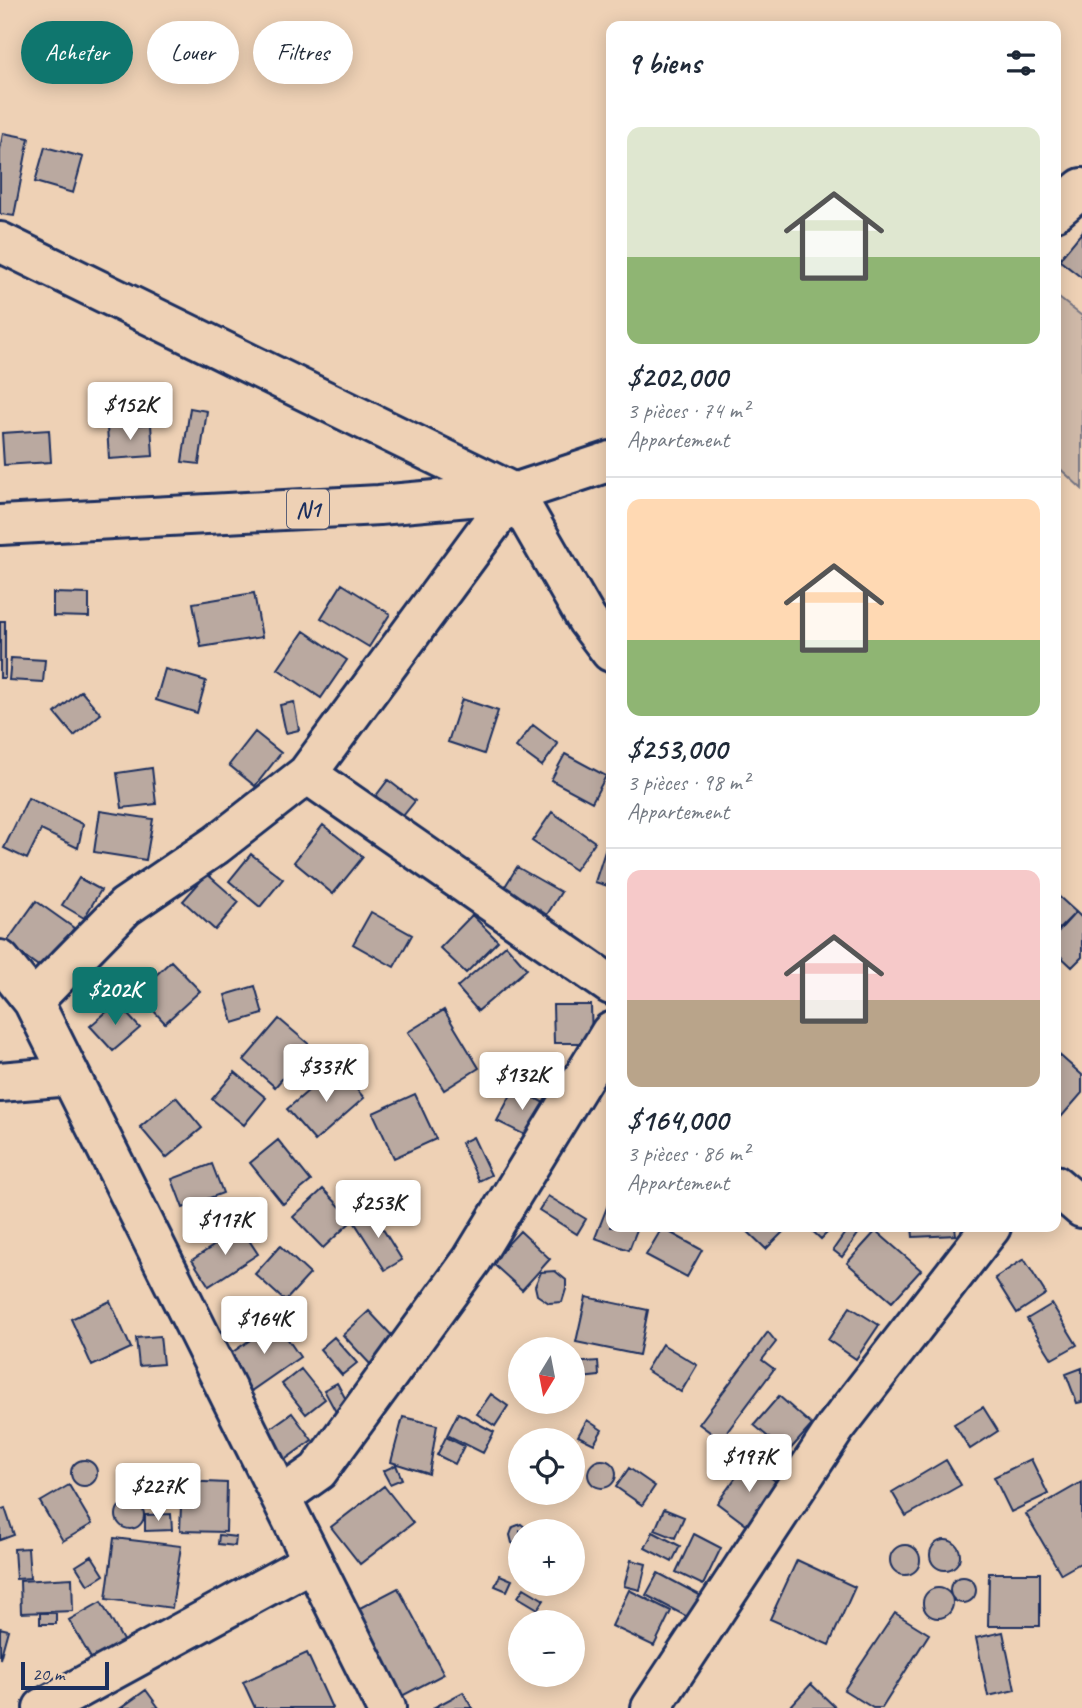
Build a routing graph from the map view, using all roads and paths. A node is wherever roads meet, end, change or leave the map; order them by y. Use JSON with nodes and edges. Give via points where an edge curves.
{"nodes":[{"id":1,"x":1082,"y":188,"type":"edge"},
{"id":2,"x":1061,"y":206,"type":"edge"},
{"id":3,"x":0,"y":242,"type":"edge"},
{"id":4,"x":606,"y":463,"type":"edge"},
{"id":5,"x":514,"y":493,"type":"junction"},
{"id":6,"x":0,"y":525,"type":"edge"},
{"id":7,"x":606,"y":645,"type":"edge"},
{"id":8,"x":307,"y":774,"type":"junction"},
{"id":9,"x":0,"y":960,"type":"edge"},
{"id":10,"x":606,"y":982,"type":"edge"},
{"id":11,"x":33,"y":1002,"type":"junction"},
{"id":12,"x":606,"y":1040,"type":"edge"},
{"id":13,"x":70,"y":1076,"type":"junction"},
{"id":14,"x":0,"y":1082,"type":"edge"},
{"id":15,"x":1061,"y":1190,"type":"edge"},
{"id":16,"x":1082,"y":1208,"type":"edge"},
{"id":17,"x":987,"y":1232,"type":"edge"},
{"id":18,"x":281,"y":1497,"type":"junction"},
{"id":19,"x":313,"y":1561,"type":"junction"},
{"id":20,"x":43,"y":1708,"type":"edge"},
{"id":21,"x":386,"y":1708,"type":"edge"},
{"id":22,"x":651,"y":1708,"type":"edge"}],
"edges":[{"from":1,"to":2,"type":"main road"},
{"from":3,"to":5,"type":"main road"},
{"from":4,"to":5,"type":"main road","number":"N1"},
{"from":5,"to":6,"type":"main road","number":"N1","via":[[366,506]]},
{"from":5,"to":7,"type":"main road"},
{"from":5,"to":8,"type":"main road"},
{"from":8,"to":10,"type":"main road"},
{"from":8,"to":11,"type":"main road","via":[[216,845],[125,907]]},
{"from":9,"to":11,"type":"main road"},
{"from":11,"to":13,"type":"main road"},
{"from":12,"to":18,"type":"main road","via":[[472,1261],[318,1471]]},
{"from":13,"to":14,"type":"main road"},
{"from":13,"to":18,"type":"main road"},
{"from":15,"to":16,"type":"main road"},
{"from":17,"to":22,"type":"main road","via":[[836,1427]]},
{"from":18,"to":19,"type":"main road"},
{"from":19,"to":20,"type":"main road"},
{"from":19,"to":21,"type":"main road"}]}
